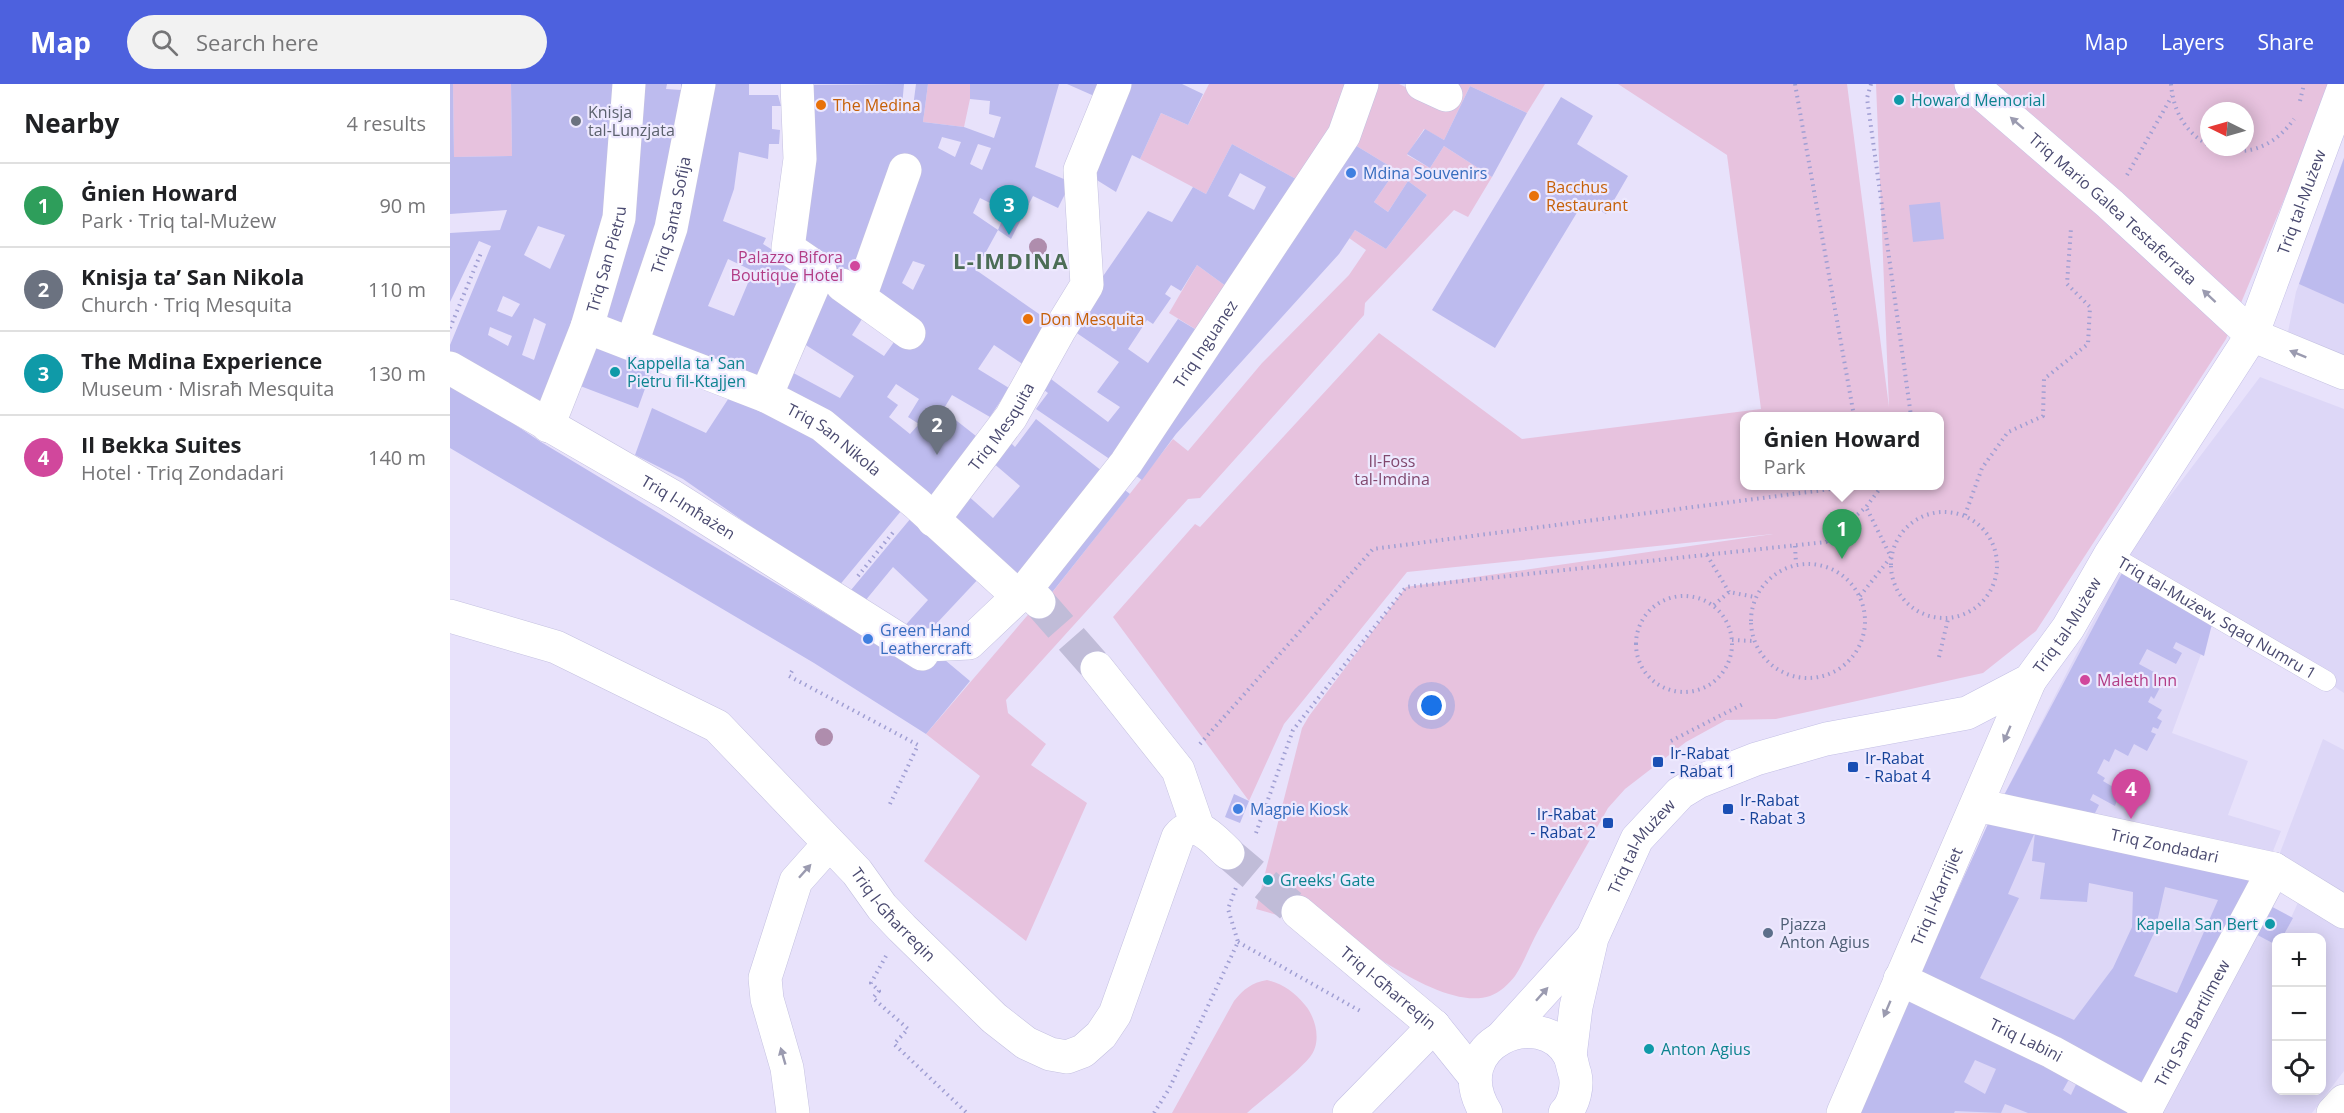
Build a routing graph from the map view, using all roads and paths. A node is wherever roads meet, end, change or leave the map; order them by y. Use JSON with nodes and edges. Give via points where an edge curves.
{"nodes":[{"id":1,"x":629,"y":84,"type":"edge"},
{"id":2,"x":699,"y":84,"type":"edge"},
{"id":3,"x":797,"y":84,"type":"edge"},
{"id":4,"x":1115,"y":84,"type":"edge"},
{"id":5,"x":1362,"y":84,"type":"edge"},
{"id":6,"x":1795,"y":84,"type":"edge"},
{"id":7,"x":1871,"y":84,"type":"edge"},
{"id":8,"x":1971,"y":84,"type":"edge"},
{"id":9,"x":2171,"y":84,"type":"edge"},
{"id":10,"x":2304,"y":84,"type":"edge"},
{"id":11,"x":2344,"y":87,"type":"edge"},
{"id":12,"x":2172,"y":96,"type":"junction"},
{"id":13,"x":2300,"y":104,"type":"dead end"},
{"id":14,"x":2298,"y":114,"type":"dead end"},
{"id":15,"x":2200,"y":140,"type":"edge"},
{"id":16,"x":2254,"y":149,"type":"edge"},
{"id":17,"x":905,"y":170,"type":"dead end"},
{"id":18,"x":2110,"y":204,"type":"junction"},
{"id":19,"x":2071,"y":228,"type":"dead end"},
{"id":20,"x":481,"y":254,"type":"dead end"},
{"id":21,"x":820,"y":270,"type":"junction"},
{"id":22,"x":860,"y":297,"type":"junction"},
{"id":23,"x":587,"y":327,"type":"junction"},
{"id":24,"x":450,"y":328,"type":"edge"},
{"id":25,"x":909,"y":333,"type":"dead end"},
{"id":26,"x":2252,"y":335,"type":"junction"},
{"id":27,"x":632,"y":343,"type":"junction"},
{"id":28,"x":450,"y":368,"type":"edge"},
{"id":29,"x":2344,"y":374,"type":"edge"},
{"id":30,"x":766,"y":396,"type":"junction"},
{"id":31,"x":1853,"y":412,"type":"edge"},
{"id":32,"x":1910,"y":412,"type":"edge"},
{"id":33,"x":548,"y":426,"type":"junction"},
{"id":34,"x":1823,"y":490,"type":"edge"},
{"id":35,"x":1879,"y":490,"type":"edge"},
{"id":36,"x":1866,"y":507,"type":"junction"},
{"id":37,"x":925,"y":512,"type":"junction"},
{"id":38,"x":1965,"y":515,"type":"junction"},
{"id":39,"x":1795,"y":546,"type":"junction"},
{"id":40,"x":1707,"y":555,"type":"junction"},
{"id":41,"x":2110,"y":555,"type":"junction"},
{"id":42,"x":1891,"y":557,"type":"junction"},
{"id":43,"x":1796,"y":564,"type":"junction"},
{"id":44,"x":1730,"y":592,"type":"junction"},
{"id":45,"x":1028,"y":596,"type":"junction"},
{"id":46,"x":1860,"y":596,"type":"junction"},
{"id":47,"x":1755,"y":597,"type":"junction"},
{"id":48,"x":839,"y":603,"type":"junction"},
{"id":49,"x":1714,"y":605,"type":"junction"},
{"id":50,"x":450,"y":615,"type":"edge"},
{"id":51,"x":1948,"y":619,"type":"junction"},
{"id":52,"x":1732,"y":640,"type":"junction"},
{"id":53,"x":1753,"y":641,"type":"junction"},
{"id":54,"x":922,"y":654,"type":"joint"},
{"id":55,"x":1939,"y":657,"type":"dead end"},
{"id":56,"x":1097,"y":668,"type":"tunnel mouth"},
{"id":57,"x":792,"y":671,"type":"dead end"},
{"id":58,"x":2030,"y":680,"type":"junction"},
{"id":59,"x":2326,"y":681,"type":"dead end"},
{"id":60,"x":1745,"y":703,"type":"dead end"},
{"id":61,"x":1671,"y":741,"type":"dead end"},
{"id":62,"x":1178,"y":770,"type":"junction"},
{"id":63,"x":890,"y":804,"type":"dead end"},
{"id":64,"x":1977,"y":805,"type":"junction"},
{"id":65,"x":1197,"y":828,"type":"junction"},
{"id":66,"x":828,"y":845,"type":"junction"},
{"id":67,"x":1240,"y":856,"type":"junction"},
{"id":68,"x":2274,"y":869,"type":"junction"},
{"id":69,"x":1298,"y":912,"type":"tunnel mouth"},
{"id":70,"x":2344,"y":912,"type":"edge"},
{"id":71,"x":902,"y":928,"type":"junction"},
{"id":72,"x":1592,"y":938,"type":"junction"},
{"id":73,"x":1238,"y":942,"type":"junction"},
{"id":74,"x":1900,"y":979,"type":"junction"},
{"id":75,"x":1369,"y":1016,"type":"dead end"},
{"id":76,"x":1434,"y":1026,"type":"junction"},
{"id":77,"x":1497,"y":1041,"type":"junction"},
{"id":78,"x":1570,"y":1056,"type":"junction"},
{"id":79,"x":1475,"y":1077,"type":"junction"},
{"id":80,"x":2344,"y":1101,"type":"edge"},
{"id":81,"x":2146,"y":1109,"type":"edge"},
{"id":82,"x":1569,"y":1112,"type":"edge"},
{"id":83,"x":793,"y":1113,"type":"edge"},
{"id":84,"x":968,"y":1113,"type":"edge"},
{"id":85,"x":1154,"y":1113,"type":"edge"},
{"id":86,"x":1349,"y":1113,"type":"edge"},
{"id":87,"x":1486,"y":1113,"type":"edge"},
{"id":88,"x":1843,"y":1113,"type":"edge"},
{"id":89,"x":2333,"y":1113,"type":"edge"}],
"edges":[{"from":1,"to":23,"type":"street","name":"Triq San Pietru","via":[[619,218]]},
{"from":2,"to":27,"type":"street","name":"Triq Santa Sofija","via":[[671,228]]},
{"from":3,"to":21,"type":"street","via":[[800,159],[788,248]]},
{"from":4,"to":37,"type":"street","name":"Triq Mesquita","via":[[1080,170],[1087,285],[1011,417]]},
{"from":5,"to":45,"type":"street","name":"Triq Inguanez","via":[[1344,135],[1126,463]]},
{"from":6,"to":31,"type":"path"},
{"from":7,"to":32,"type":"path","via":[[1867,98]]},
{"from":18,"to":8,"type":"street","name":"Triq Mario Galea Testaferrata","one_way":true},
{"from":9,"to":12,"type":"path"},
{"from":10,"to":13,"type":"path"},
{"from":11,"to":26,"type":"street","name":"Triq tal-Mużew"},
{"from":12,"to":15,"type":"path","via":[[2179,119]]},
{"from":12,"to":18,"type":"path"},
{"from":14,"to":16,"type":"path","via":[[2284,133]]},
{"from":17,"to":22,"type":"street"},
{"from":26,"to":18,"type":"street","name":"Triq Mario Galea Testaferrata","one_way":true},
{"from":19,"to":38,"type":"path","via":[[2067,284],[2090,307],[2088,344],[2044,379],[2043,416],[2008,432],[1982,468]]},
{"from":20,"to":24,"type":"path"},
{"from":21,"to":22,"type":"street"},
{"from":21,"to":30,"type":"street"},
{"from":22,"to":25,"type":"street"},
{"from":23,"to":27,"type":"street","name":"Triq San Nikola"},
{"from":23,"to":33,"type":"street","name":"Triq San Pietru"},
{"from":29,"to":26,"type":"street","name":"Triq Mario Galea Testaferrata","one_way":true},
{"from":26,"to":41,"type":"street","name":"Triq tal-Mużew"},
{"from":27,"to":30,"type":"street","name":"Triq San Nikola"},
{"from":28,"to":33,"type":"street","name":"Triq l-Imħażen"},
{"from":30,"to":37,"type":"street","name":"Triq San Nikola","via":[[822,425]]},
{"from":33,"to":48,"type":"street","name":"Triq l-Imħażen","via":[[670,495]]},
{"from":34,"to":62,"type":"path","via":[[1373,549]]},
{"from":35,"to":36,"type":"path"},
{"from":36,"to":39,"type":"path","via":[[1826,542]]},
{"from":36,"to":42,"type":"path"},
{"from":37,"to":45,"type":"street","name":"Triq San Nikola"},
{"from":37,"to":48,"type":"path","via":[[849,587]]},
{"from":38,"to":42,"type":"path","via":[[1946,511],[1926,514],[1898,538]]},
{"from":38,"to":51,"type":"path","via":[[1991,538],[1997,574],[1990,593],[1978,607]]},
{"from":39,"to":40,"type":"path"},
{"from":39,"to":43,"type":"path"},
{"from":40,"to":44,"type":"path"},
{"from":40,"to":67,"type":"path","via":[[1406,587],[1293,730]]},
{"from":41,"to":58,"type":"street","name":"Triq tal-Mużew","via":[[2068,628]]},
{"from":41,"to":59,"type":"lane","name":"Triq tal-Mużew, Sqaq Numru 1"},
{"from":42,"to":46,"type":"path"},
{"from":42,"to":51,"type":"path","via":[[1891,576],[1913,609],[1929,617]]},
{"from":43,"to":46,"type":"path","via":[[1830,568],[1848,580]]},
{"from":43,"to":47,"type":"path","via":[[1766,581]]},
{"from":44,"to":47,"type":"path"},
{"from":44,"to":49,"type":"path"},
{"from":45,"to":54,"type":"street","name":"Triq Inguanez","via":[[969,643],[928,645]]},
{"from":46,"to":53,"type":"path","via":[[1865,614],[1863,638],[1854,656],[1839,670],[1821,678],[1786,675],[1769,664]]},
{"from":47,"to":53,"type":"path","via":[[1749,620]]},
{"from":48,"to":54,"type":"street","name":"Triq l-Imħażen"},
{"from":49,"to":52,"type":"path","via":[[1728,624]]},
{"from":49,"to":52,"type":"path","via":[[1699,597],[1682,595],[1660,601],[1647,612],[1636,632],[1635,650],[1642,670],[1662,687],[1678,692],[1695,691],[1714,681],[1725,669]]},
{"from":50,"to":66,"type":"street","name":"Triq l-Għarreqin","via":[[556,647],[717,726]]},
{"from":51,"to":55,"type":"path"},
{"from":52,"to":53,"type":"path"},
{"from":56,"to":62,"type":"street"},
{"from":57,"to":63,"type":"path","via":[[789,676],[918,746]]},
{"from":58,"to":64,"type":"street","name":"Triq il-Karrijiet","one_way":true},
{"from":58,"to":72,"type":"street","name":"Triq tal-Mużew","via":[[1967,713],[1826,739],[1756,759],[1680,793],[1637,839]]},
{"from":60,"to":61,"type":"path"},
{"from":62,"to":65,"type":"street"},
{"from":64,"to":68,"type":"street","name":"Triq Zondadari"},
{"from":64,"to":74,"type":"street","name":"Triq il-Karrijiet"},
{"from":65,"to":67,"type":"street"},
{"from":65,"to":71,"type":"street","name":"Triq l-Għarreqin","via":[[1190,827],[1178,837],[1115,1014],[1101,1035],[1083,1051],[1067,1057],[1026,1043],[994,1018]]},
{"from":66,"to":71,"type":"street","name":"Triq l-Għarreqin","via":[[857,872]]},
{"from":83,"to":66,"type":"street","one_way":true,"via":[[787,1068],[767,999],[765,978],[796,881]]},
{"from":67,"to":73,"type":"path","via":[[1228,909]]},
{"from":68,"to":70,"type":"street","name":"Triq Zondadari"},
{"from":68,"to":81,"type":"street","name":"Triq San Bartilmew"},
{"from":69,"to":76,"type":"street","name":"Triq l-Għarreqin"},
{"from":71,"to":84,"type":"path","via":[[871,983],[879,991],[873,998],[908,1029],[894,1044]]},
{"from":77,"to":72,"type":"street","name":"Triq tal-Mużew","one_way":true},
{"from":72,"to":78,"type":"street","name":"Triq tal-Mużew","via":[[1576,1007]]},
{"from":73,"to":75,"type":"path"},
{"from":73,"to":85,"type":"path"},
{"from":74,"to":81,"type":"street","name":"Triq Labini","via":[[2052,1052]]},
{"from":74,"to":88,"type":"street","name":"Triq il-Karrijiet","one_way":true},
{"from":76,"to":77,"type":"street","name":"Triq l-Għarreqin"},
{"from":76,"to":79,"type":"street"},
{"from":76,"to":86,"type":"street"},
{"from":77,"to":78,"type":"street","via":[[1517,1032],[1532,1032],[1560,1044]]},
{"from":77,"to":79,"type":"street","name":"Triq tal-Mużew","via":[[1479,1059]]},
{"from":78,"to":82,"type":"street","name":"Triq tal-Mużew","via":[[1577,1083]]},
{"from":79,"to":87,"type":"street","via":[[1478,1100]]},
{"from":80,"to":89,"type":"street"}]}
